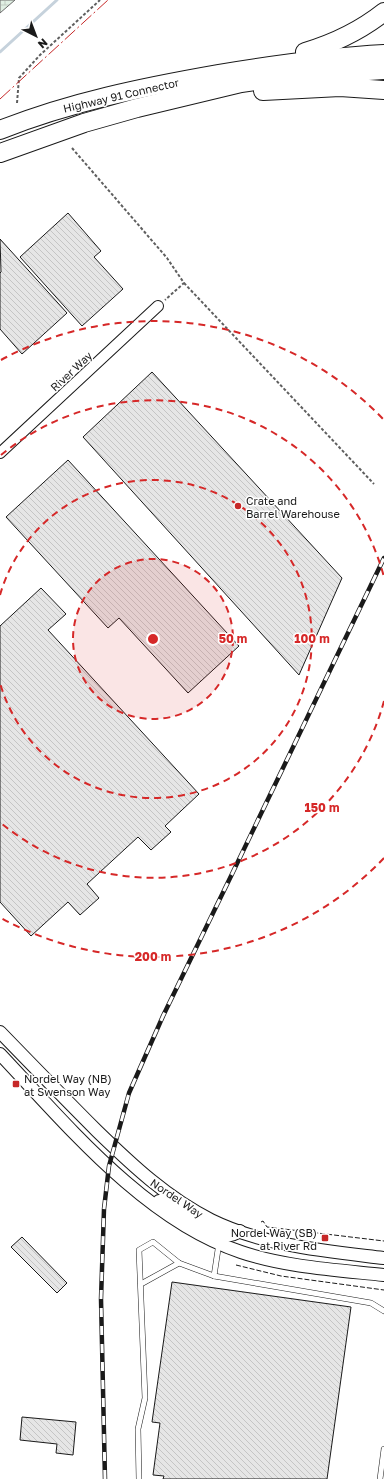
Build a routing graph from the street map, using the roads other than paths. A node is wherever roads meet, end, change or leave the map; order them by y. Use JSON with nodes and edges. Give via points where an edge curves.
{"nodes":[{"id":1,"x":384,"y":12,"type":"edge"},
{"id":2,"x":384,"y":54,"type":"edge"},
{"id":3,"x":243,"y":70,"type":"junction"},
{"id":4,"x":384,"y":70,"type":"edge"},
{"id":5,"x":384,"y":90,"type":"edge"},
{"id":6,"x":192,"y":96,"type":"junction"},
{"id":7,"x":5,"y":127,"type":"edge"},
{"id":8,"x":0,"y":153,"type":"edge"},
{"id":9,"x":158,"y":306,"type":"road end"},
{"id":10,"x":0,"y":453,"type":"edge"},
{"id":11,"x":0,"y":1032,"type":"edge"},
{"id":12,"x":0,"y":1054,"type":"edge"},
{"id":13,"x":150,"y":1202,"type":"junction"},
{"id":14,"x":240,"y":1231,"type":"junction"},
{"id":15,"x":219,"y":1243,"type":"junction"},
{"id":16,"x":384,"y":1258,"type":"edge"},
{"id":17,"x":179,"y":1263,"type":"junction"},
{"id":18,"x":384,"y":1275,"type":"edge"},
{"id":19,"x":214,"y":1276,"type":"junction"},
{"id":20,"x":141,"y":1284,"type":"junction"},
{"id":21,"x":384,"y":1311,"type":"edge"},
{"id":22,"x":384,"y":1449,"type":"edge"},
{"id":23,"x":139,"y":1479,"type":"edge"},
{"id":24,"x":380,"y":1479,"type":"edge"}],
"edges":[{"from":1,"to":3,"type":"highway","via":[[354,33],[334,43]]},
{"from":2,"to":3,"type":"highway","via":[[325,58]]},
{"from":3,"to":7,"type":"highway","name":"Highway 91 Connector","via":[[104,97]]},
{"from":4,"to":6,"type":"highway","via":[[241,83]]},
{"from":5,"to":6,"type":"highway","via":[[340,87]]},
{"from":6,"to":8,"type":"highway","name":"Highway 91 Connector","via":[[84,123]]},
{"from":9,"to":10,"type":"street","name":"River Way"},
{"from":11,"to":14,"type":"street","name":"Nordel Way","via":[[65,1100],[156,1186],[211,1220]]},
{"from":12,"to":13,"type":"street","name":"Nordel Way","via":[[99,1157]]},
{"from":13,"to":14,"type":"street","via":[[162,1201],[208,1228],[226,1235],[234,1235]]},
{"from":13,"to":15,"type":"street","name":"Nordel Way","via":[[173,1219],[205,1238]]},
{"from":14,"to":16,"type":"street","name":"Nordel Way","via":[[288,1245]]},
{"from":15,"to":18,"type":"street","name":"Nordel Way","via":[[241,1252],[284,1263]]},
{"from":15,"to":19,"type":"lane"},
{"from":17,"to":19,"type":"lane"},
{"from":17,"to":20,"type":"lane"},
{"from":17,"to":20,"type":"lane","via":[[153,1242],[139,1250]]},
{"from":19,"to":21,"type":"lane","via":[[372,1302]]},
{"from":20,"to":23,"type":"lane","via":[[145,1398],[138,1429]]},
{"from":22,"to":24,"type":"lane"}]}
